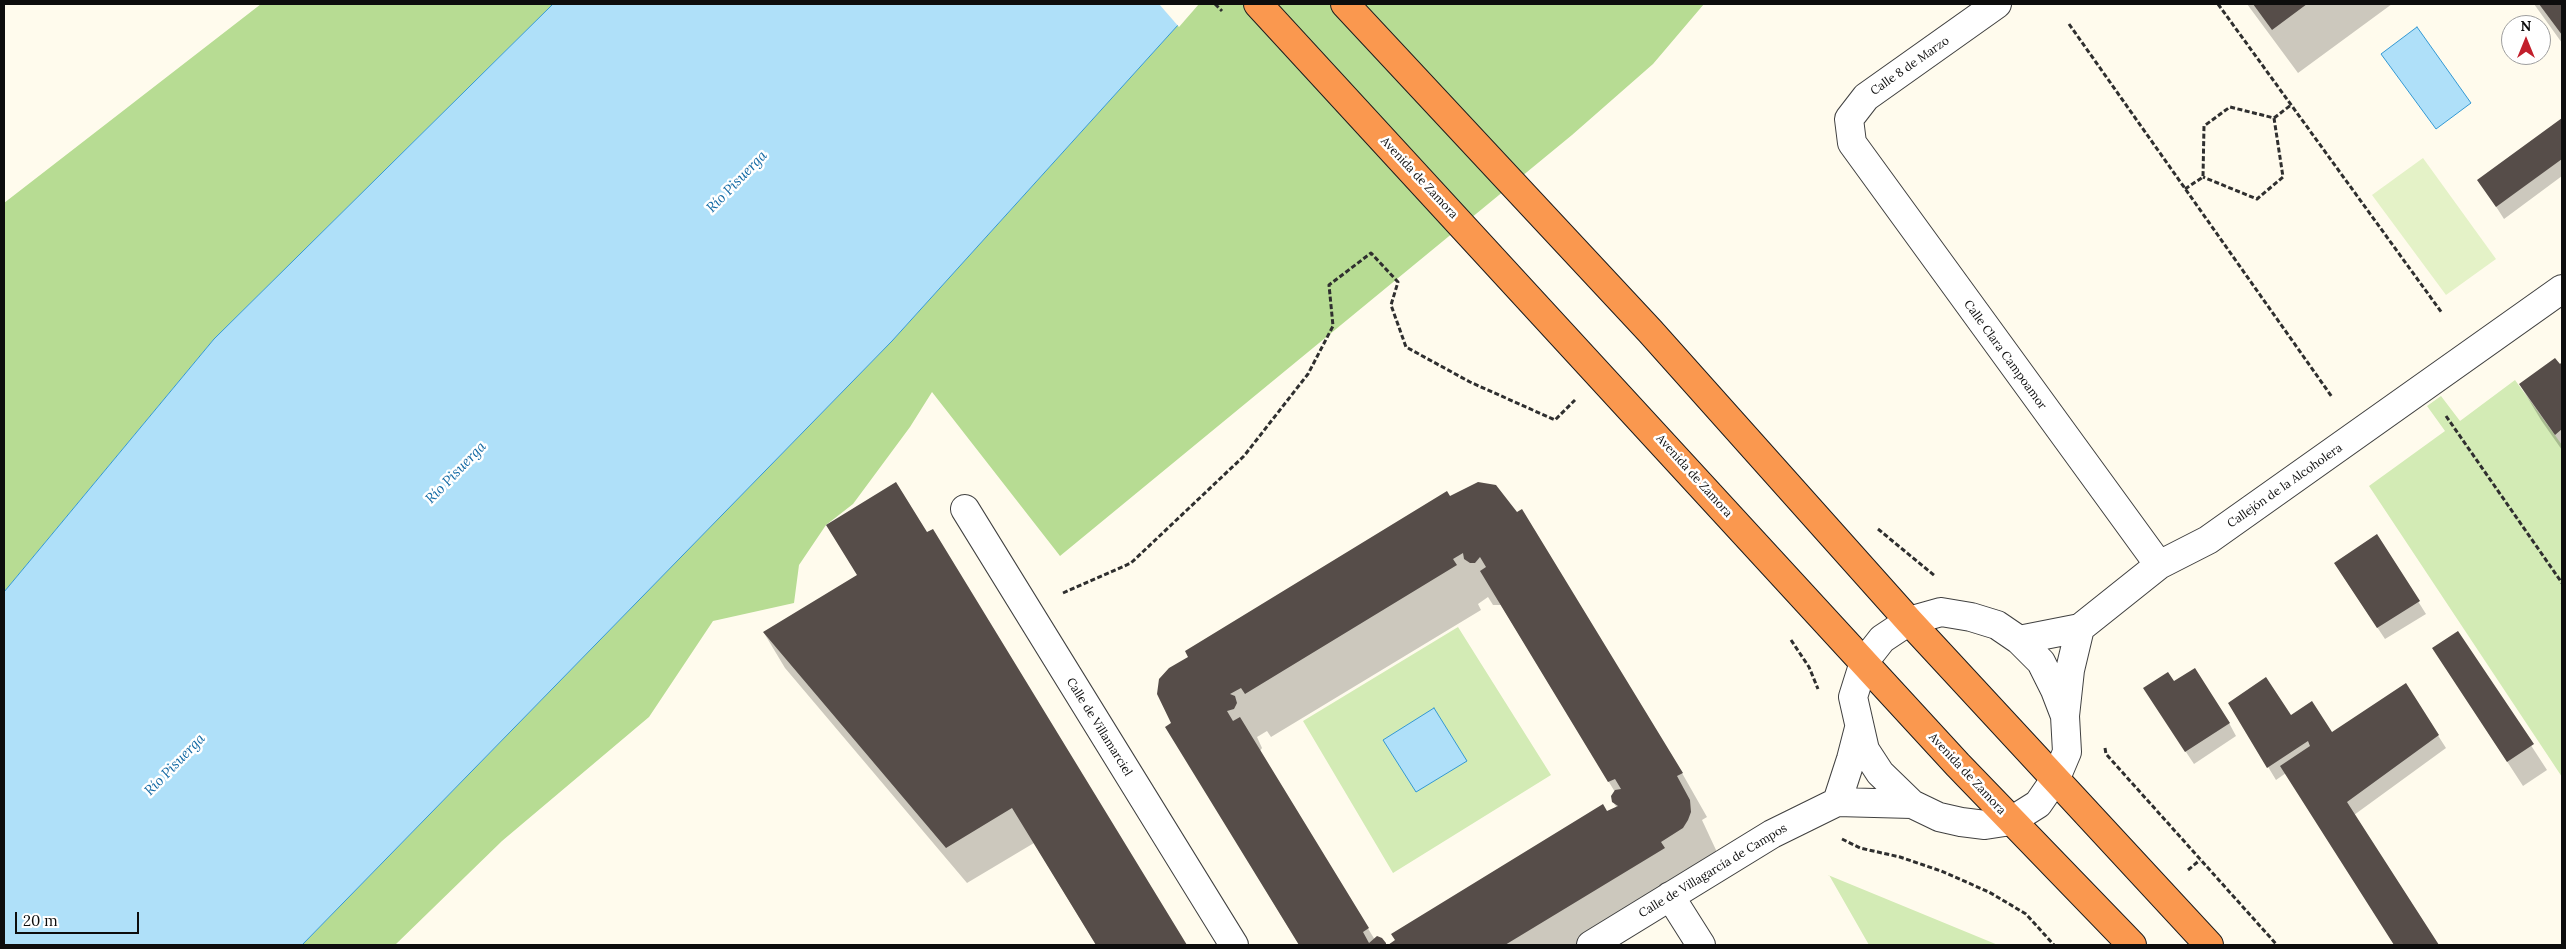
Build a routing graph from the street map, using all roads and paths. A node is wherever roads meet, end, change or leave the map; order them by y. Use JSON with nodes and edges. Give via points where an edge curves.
{"nodes":[{"id":1,"x":1258,"y":4,"type":"edge"},
{"id":2,"x":1345,"y":4,"type":"edge"},
{"id":3,"x":1997,"y":4,"type":"edge"},
{"id":4,"x":2218,"y":4,"type":"edge"},
{"id":5,"x":2069,"y":24,"type":"dead end"},
{"id":6,"x":2291,"y":106,"type":"junction"},
{"id":7,"x":2274,"y":118,"type":"junction"},
{"id":8,"x":1852,"y":144,"type":"joint"},
{"id":9,"x":2202,"y":177,"type":"junction"},
{"id":10,"x":2185,"y":189,"type":"junction"},
{"id":11,"x":2562,"y":290,"type":"edge"},
{"id":12,"x":2442,"y":313,"type":"dead end"},
{"id":13,"x":2426,"y":386,"type":"junction"},
{"id":14,"x":1579,"y":396,"type":"dead end"},
{"id":15,"x":2332,"y":397,"type":"dead end"},
{"id":16,"x":965,"y":509,"type":"dead end"},
{"id":17,"x":1871,"y":523,"type":"dead end"},
{"id":18,"x":2158,"y":565,"type":"junction"},
{"id":19,"x":1940,"y":578,"type":"dead end"},
{"id":20,"x":2562,"y":583,"type":"edge"},
{"id":21,"x":1063,"y":593,"type":"dead end"},
{"id":22,"x":1909,"y":621,"type":"junction"},
{"id":23,"x":2080,"y":628,"type":"junction"},
{"id":24,"x":1790,"y":638,"type":"dead end"},
{"id":25,"x":2019,"y":640,"type":"junction"},
{"id":26,"x":1864,"y":662,"type":"junction"},
{"id":27,"x":1819,"y":692,"type":"dead end"},
{"id":28,"x":2065,"y":716,"type":"junction"},
{"id":29,"x":1858,"y":728,"type":"junction"},
{"id":30,"x":2104,"y":744,"type":"dead end"},
{"id":31,"x":2056,"y":778,"type":"junction"},
{"id":32,"x":1837,"y":802,"type":"junction"},
{"id":33,"x":1912,"y":804,"type":"junction"},
{"id":34,"x":2011,"y":821,"type":"junction"},
{"id":35,"x":1840,"y":838,"type":"dead end"},
{"id":36,"x":1670,"y":896,"type":"junction"},
{"id":37,"x":1234,"y":945,"type":"edge"},
{"id":38,"x":1591,"y":945,"type":"edge"},
{"id":39,"x":1701,"y":945,"type":"edge"},
{"id":40,"x":2054,"y":945,"type":"edge"},
{"id":41,"x":2132,"y":945,"type":"edge"},
{"id":42,"x":2209,"y":945,"type":"edge"},
{"id":43,"x":2277,"y":945,"type":"edge"}],
"edges":[{"from":1,"to":26,"type":"highway","name":"Avenida de Zamora"},
{"from":2,"to":22,"type":"highway","via":[[1650,331]]},
{"from":3,"to":8,"type":"street","name":"Calle 8 de Marzo","via":[[1866,97],[1849,119]]},
{"from":4,"to":6,"type":"path"},
{"from":5,"to":10,"type":"path"},
{"from":6,"to":7,"type":"path"},
{"from":6,"to":12,"type":"path"},
{"from":7,"to":9,"type":"path","via":[[2230,107],[2204,126]]},
{"from":7,"to":9,"type":"path","via":[[2283,177],[2258,199]]},
{"from":8,"to":18,"type":"street","name":"Calle Clara Campoamor"},
{"from":9,"to":10,"type":"path"},
{"from":10,"to":15,"type":"path"},
{"from":11,"to":13,"type":"street","name":"Callejón de la Alcoholera"},
{"from":13,"to":18,"type":"street","name":"Callejón de la Alcoholera","via":[[2208,540]]},
{"from":13,"to":20,"type":"path"},
{"from":14,"to":21,"type":"path","via":[[1556,420],[1470,382],[1406,347],[1391,305],[1398,282],[1371,253],[1328,285],[1333,326],[1308,374],[1244,456],[1131,563]]},
{"from":16,"to":37,"type":"street","name":"Calle de Villamarciel"},
{"from":17,"to":19,"type":"path"},
{"from":18,"to":23,"type":"street","name":"Callejón de la Alcoholera"},
{"from":22,"to":25,"type":"street","via":[[1941,612],[1971,617],[1997,625]]},
{"from":22,"to":26,"type":"street","via":[[1882,638]]},
{"from":22,"to":31,"type":"highway"},
{"from":23,"to":25,"type":"street"},
{"from":23,"to":28,"type":"street","via":[[2070,670]]},
{"from":24,"to":27,"type":"path","via":[[1809,667]]},
{"from":25,"to":28,"type":"street","via":[[2041,662]]},
{"from":26,"to":29,"type":"street","via":[[1853,697]]},
{"from":26,"to":34,"type":"highway","name":"Avenida de Zamora"},
{"from":28,"to":31,"type":"street","via":[[2067,752]]},
{"from":29,"to":32,"type":"street"},
{"from":29,"to":33,"type":"street","via":[[1865,750],[1880,773]]},
{"from":30,"to":43,"type":"path","via":[[2106,754]]},
{"from":31,"to":34,"type":"street","via":[[2038,804]]},
{"from":31,"to":42,"type":"highway"},
{"from":32,"to":33,"type":"street","name":"Calle de Villagarcía de Campos"},
{"from":32,"to":36,"type":"street","name":"Calle de Villagarcía de Campos","via":[[1772,834]]},
{"from":33,"to":34,"type":"street","via":[[1939,817],[1961,822],[1985,825]]},
{"from":34,"to":41,"type":"highway","name":"Avenida de Zamora"},
{"from":35,"to":40,"type":"path","via":[[1860,848],[1942,871],[1989,892],[2026,914]]},
{"from":36,"to":38,"type":"street","name":"Calle de Villagarcía de Campos"},
{"from":36,"to":39,"type":"street"}]}
